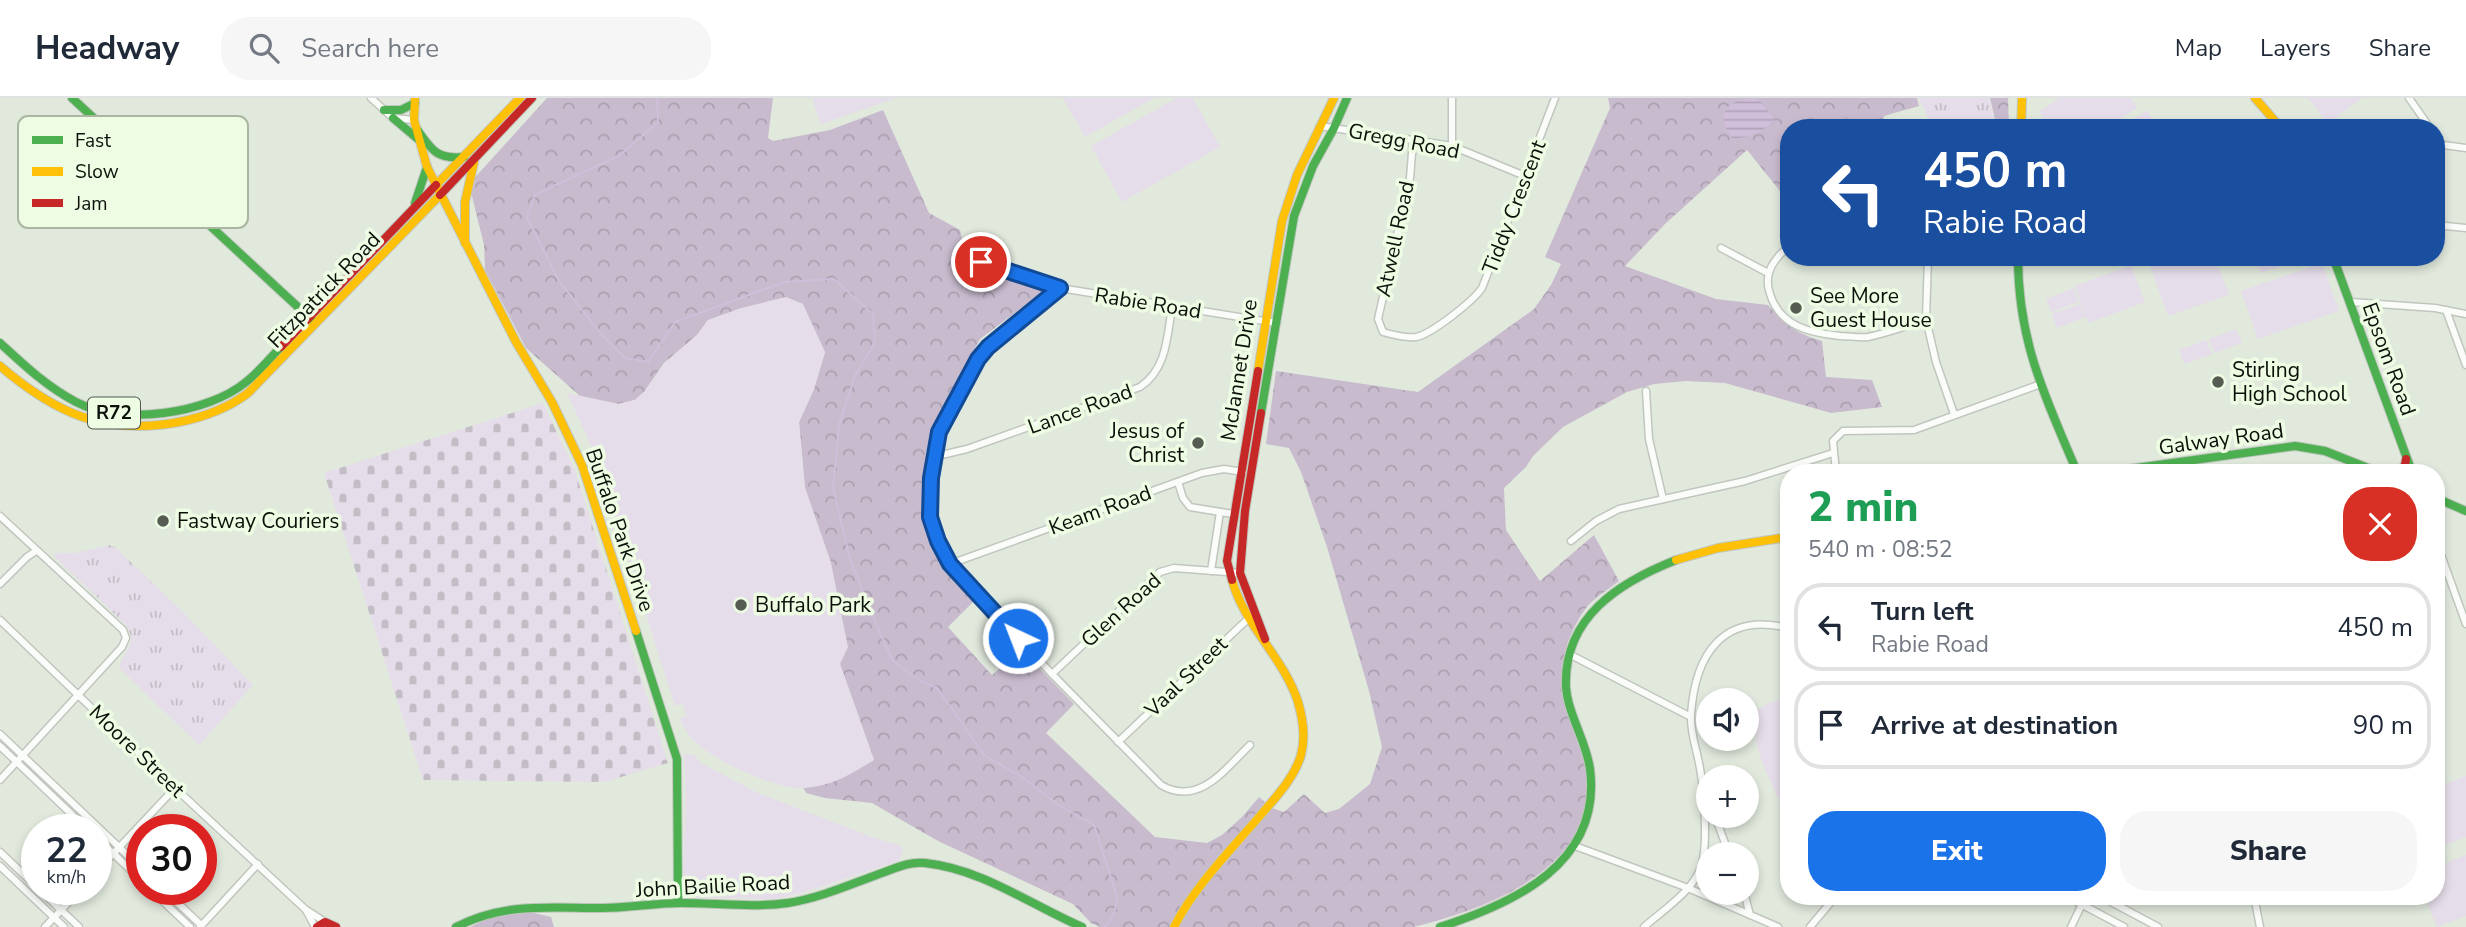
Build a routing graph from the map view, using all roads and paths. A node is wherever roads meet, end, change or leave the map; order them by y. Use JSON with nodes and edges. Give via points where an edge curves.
{"nodes":[{"id":1,"x":72,"y":98,"type":"edge"},
{"id":2,"x":371,"y":98,"type":"edge"},
{"id":3,"x":520,"y":98,"type":"edge"},
{"id":4,"x":532,"y":98,"type":"edge"},
{"id":5,"x":1334,"y":98,"type":"edge"},
{"id":6,"x":1347,"y":98,"type":"edge"},
{"id":7,"x":1452,"y":98,"type":"edge"},
{"id":8,"x":1555,"y":98,"type":"edge"},
{"id":9,"x":2255,"y":98,"type":"edge"},
{"id":10,"x":2409,"y":98,"type":"edge"},
{"id":11,"x":2022,"y":99,"type":"edge"},
{"id":12,"x":415,"y":100,"type":"edge"},
{"id":13,"x":384,"y":110,"type":"junction"},
{"id":14,"x":91,"y":116,"type":"edge"},
{"id":15,"x":393,"y":118,"type":"junction"},
{"id":16,"x":2021,"y":119,"type":"edge"},
{"id":17,"x":2273,"y":119,"type":"edge"},
{"id":18,"x":2424,"y":119,"type":"edge"},
{"id":19,"x":415,"y":124,"type":"junction"},
{"id":20,"x":1320,"y":126,"type":"junction"},
{"id":21,"x":1334,"y":128,"type":"junction"},
{"id":22,"x":419,"y":140,"type":"junction"},
{"id":23,"x":1413,"y":141,"type":"junction"},
{"id":24,"x":2445,"y":145,"type":"edge"},
{"id":25,"x":1452,"y":146,"type":"junction"},
{"id":26,"x":2466,"y":148,"type":"edge"},
{"id":27,"x":476,"y":156,"type":"junction"},
{"id":28,"x":464,"y":157,"type":"junction"},
{"id":29,"x":427,"y":167,"type":"junction"},
{"id":30,"x":1525,"y":176,"type":"junction"},
{"id":31,"x":436,"y":185,"type":"junction"},
{"id":32,"x":440,"y":195,"type":"junction"},
{"id":33,"x":414,"y":207,"type":"junction"},
{"id":34,"x":2445,"y":226,"type":"edge"},
{"id":35,"x":213,"y":228,"type":"edge"},
{"id":36,"x":2466,"y":228,"type":"edge"},
{"id":37,"x":465,"y":243,"type":"junction"},
{"id":38,"x":1721,"y":248,"type":"dead end"},
{"id":39,"x":1780,"y":256,"type":"edge"},
{"id":40,"x":981,"y":262,"type":"dead end"},
{"id":41,"x":1928,"y":266,"type":"edge"},
{"id":42,"x":2018,"y":266,"type":"edge"},
{"id":43,"x":2336,"y":266,"type":"edge"},
{"id":44,"x":1768,"y":273,"type":"junction"},
{"id":45,"x":1060,"y":288,"type":"junction"},
{"id":46,"x":2350,"y":302,"type":"junction"},
{"id":47,"x":1172,"y":307,"type":"junction"},
{"id":48,"x":2446,"y":310,"type":"junction"},
{"id":49,"x":2466,"y":314,"type":"edge"},
{"id":50,"x":310,"y":318,"type":"junction"},
{"id":51,"x":1926,"y":319,"type":"junction"},
{"id":52,"x":1265,"y":322,"type":"junction"},
{"id":53,"x":1277,"y":323,"type":"junction"},
{"id":54,"x":317,"y":325,"type":"junction"},
{"id":55,"x":1387,"y":334,"type":"joint"},
{"id":56,"x":0,"y":343,"type":"edge"},
{"id":57,"x":2466,"y":365,"type":"edge"},
{"id":58,"x":0,"y":366,"type":"edge"},
{"id":59,"x":2041,"y":384,"type":"junction"},
{"id":60,"x":1646,"y":391,"type":"dead end"},
{"id":61,"x":1954,"y":414,"type":"junction"},
{"id":62,"x":1833,"y":453,"type":"junction"},
{"id":63,"x":933,"y":457,"type":"junction"},
{"id":64,"x":2406,"y":459,"type":"junction"},
{"id":65,"x":1798,"y":464,"type":"edge"},
{"id":66,"x":1835,"y":464,"type":"edge"},
{"id":67,"x":2074,"y":464,"type":"edge"},
{"id":68,"x":2165,"y":464,"type":"edge"},
{"id":69,"x":2358,"y":464,"type":"edge"},
{"id":70,"x":2405,"y":464,"type":"edge"},
{"id":71,"x":2408,"y":464,"type":"edge"},
{"id":72,"x":1780,"y":470,"type":"edge"},
{"id":73,"x":1241,"y":471,"type":"junction"},
{"id":74,"x":1252,"y":473,"type":"junction"},
{"id":75,"x":1178,"y":482,"type":"junction"},
{"id":76,"x":1662,"y":499,"type":"junction"},
{"id":77,"x":2445,"y":502,"type":"edge"},
{"id":78,"x":1220,"y":512,"type":"junction"},
{"id":79,"x":2466,"y":512,"type":"edge"},
{"id":80,"x":1233,"y":514,"type":"junction"},
{"id":81,"x":0,"y":516,"type":"edge"},
{"id":82,"x":1780,"y":538,"type":"edge"},
{"id":83,"x":1571,"y":541,"type":"dead end"},
{"id":84,"x":36,"y":551,"type":"junction"},
{"id":85,"x":950,"y":564,"type":"junction"},
{"id":86,"x":2445,"y":566,"type":"edge"},
{"id":87,"x":1211,"y":571,"type":"junction"},
{"id":88,"x":1228,"y":573,"type":"junction"},
{"id":89,"x":1240,"y":573,"type":"junction"},
{"id":90,"x":0,"y":584,"type":"edge"},
{"id":91,"x":1251,"y":616,"type":"junction"},
{"id":92,"x":0,"y":620,"type":"edge"},
{"id":93,"x":2466,"y":624,"type":"edge"},
{"id":94,"x":1780,"y":627,"type":"edge"},
{"id":95,"x":1569,"y":654,"type":"junction"},
{"id":96,"x":1052,"y":674,"type":"junction"},
{"id":97,"x":79,"y":695,"type":"junction"},
{"id":98,"x":1691,"y":717,"type":"junction"},
{"id":99,"x":0,"y":734,"type":"edge"},
{"id":100,"x":1118,"y":742,"type":"junction"},
{"id":101,"x":1250,"y":745,"type":"dead end"},
{"id":102,"x":0,"y":746,"type":"edge"},
{"id":103,"x":23,"y":756,"type":"junction"},
{"id":104,"x":17,"y":763,"type":"junction"},
{"id":105,"x":1700,"y":765,"type":"edge"},
{"id":106,"x":0,"y":780,"type":"edge"},
{"id":107,"x":175,"y":788,"type":"junction"},
{"id":108,"x":71,"y":814,"type":"edge"},
{"id":109,"x":1703,"y":828,"type":"edge"},
{"id":110,"x":1575,"y":846,"type":"junction"},
{"id":111,"x":119,"y":847,"type":"junction"},
{"id":112,"x":0,"y":852,"type":"edge"},
{"id":113,"x":114,"y":853,"type":"joint"},
{"id":114,"x":126,"y":854,"type":"edge"},
{"id":115,"x":258,"y":864,"type":"junction"},
{"id":116,"x":126,"y":865,"type":"edge"},
{"id":117,"x":0,"y":866,"type":"edge"},
{"id":118,"x":21,"y":872,"type":"edge"},
{"id":119,"x":1688,"y":888,"type":"junction"},
{"id":120,"x":678,"y":903,"type":"junction"},
{"id":121,"x":56,"y":905,"type":"edge"},
{"id":122,"x":66,"y":905,"type":"edge"},
{"id":123,"x":167,"y":905,"type":"edge"},
{"id":124,"x":179,"y":905,"type":"edge"},
{"id":125,"x":1747,"y":905,"type":"edge"},
{"id":126,"x":1828,"y":905,"type":"edge"},
{"id":127,"x":2081,"y":905,"type":"edge"},
{"id":128,"x":2083,"y":905,"type":"edge"},
{"id":129,"x":2117,"y":905,"type":"edge"},
{"id":130,"x":2256,"y":905,"type":"edge"},
{"id":131,"x":306,"y":909,"type":"junction"},
{"id":132,"x":61,"y":910,"type":"junction"},
{"id":133,"x":1750,"y":915,"type":"junction"},
{"id":134,"x":54,"y":917,"type":"junction"},
{"id":135,"x":319,"y":925,"type":"edge"},
{"id":136,"x":200,"y":926,"type":"edge"},
{"id":137,"x":45,"y":927,"type":"edge"},
{"id":138,"x":64,"y":927,"type":"edge"},
{"id":139,"x":79,"y":927,"type":"edge"},
{"id":140,"x":190,"y":927,"type":"edge"},
{"id":141,"x":336,"y":927,"type":"edge"},
{"id":142,"x":456,"y":927,"type":"edge"},
{"id":143,"x":1081,"y":927,"type":"edge"},
{"id":144,"x":1174,"y":927,"type":"edge"},
{"id":145,"x":1440,"y":927,"type":"edge"},
{"id":146,"x":1644,"y":927,"type":"edge"},
{"id":147,"x":1778,"y":927,"type":"edge"},
{"id":148,"x":1810,"y":927,"type":"edge"},
{"id":149,"x":2071,"y":927,"type":"edge"},
{"id":150,"x":2124,"y":927,"type":"edge"},
{"id":151,"x":2158,"y":927,"type":"edge"},
{"id":152,"x":2260,"y":927,"type":"edge"}],
"edges":[{"from":1,"to":14,"type":"main road"},
{"from":2,"to":13,"type":"street"},
{"from":3,"to":28,"type":"main road","number":"R72"},
{"from":4,"to":27,"type":"main road","number":"R72"},
{"from":5,"to":20,"type":"main road","name":"McJannet Drive"},
{"from":6,"to":21,"type":"main road","name":"McJannet Drive"},
{"from":7,"to":25,"type":"street"},
{"from":8,"to":30,"type":"street","name":"Tiddy Crescent"},
{"from":9,"to":17,"type":"main road"},
{"from":10,"to":18,"type":"street"},
{"from":11,"to":16,"type":"main road"},
{"from":12,"to":13,"type":"main road","via":[[401,110]]},
{"from":12,"to":19,"type":"main road","name":"Buffalo Park Drive"},
{"from":13,"to":15,"type":"street"},
{"from":15,"to":19,"type":"street"},
{"from":15,"to":22,"type":"main road"},
{"from":19,"to":22,"type":"main road","name":"Buffalo Park Drive"},
{"from":19,"to":28,"type":"main road","via":[[435,153],[452,159]]},
{"from":20,"to":21,"type":"street","name":"Gregg Road"},
{"from":20,"to":52,"type":"main road","name":"McJannet Drive","via":[[1282,221]]},
{"from":21,"to":23,"type":"street","name":"Gregg Road"},
{"from":21,"to":53,"type":"main road","name":"McJannet Drive","via":[[1294,216]]},
{"from":22,"to":29,"type":"main road","name":"Buffalo Park Drive"},
{"from":23,"to":25,"type":"street","name":"Gregg Road"},
{"from":23,"to":55,"type":"street","name":"Atwell Road","via":[[1410,178],[1378,319]]},
{"from":24,"to":26,"type":"street"},
{"from":25,"to":30,"type":"street","name":"Gregg Road"},
{"from":27,"to":32,"type":"main road","number":"R72"},
{"from":27,"to":37,"type":"main road","via":[[465,188]]},
{"from":28,"to":31,"type":"main road","number":"R72"},
{"from":29,"to":31,"type":"main road","name":"Buffalo Park Drive"},
{"from":29,"to":33,"type":"main road"},
{"from":30,"to":55,"type":"street","name":"Tiddy Crescent","via":[[1479,293],[1425,334]]},
{"from":31,"to":32,"type":"main road","name":"Buffalo Park Drive"},
{"from":31,"to":33,"type":"main road","name":"Fitzpatrick Road","number":"R72"},
{"from":32,"to":37,"type":"main road","name":"Buffalo Park Drive"},
{"from":32,"to":54,"type":"main road","name":"Fitzpatrick Road","number":"R72"},
{"from":33,"to":50,"type":"main road","name":"Fitzpatrick Road","number":"R72"},
{"from":34,"to":36,"type":"street"},
{"from":35,"to":50,"type":"main road"},
{"from":37,"to":120,"type":"main road","name":"Buffalo Park Drive","via":[[582,465],[673,743],[679,775]]},
{"from":38,"to":44,"type":"street"},
{"from":39,"to":44,"type":"street"},
{"from":40,"to":45,"type":"street","name":"Rabie Road"},
{"from":41,"to":51,"type":"street"},
{"from":42,"to":59,"type":"main road","via":[[2020,307]]},
{"from":43,"to":46,"type":"main road","name":"Epsom Road"},
{"from":44,"to":51,"type":"street","via":[[1771,299],[1781,314],[1804,331],[1868,337]]},
{"from":45,"to":47,"type":"street","name":"Rabie Road"},
{"from":45,"to":63,"type":"street","via":[[978,359],[939,432]]},
{"from":46,"to":48,"type":"street"},
{"from":46,"to":64,"type":"main road","name":"Epsom Road"},
{"from":47,"to":52,"type":"street","name":"Rabie Road"},
{"from":47,"to":63,"type":"street","name":"Lance Road","via":[[1159,369],[1140,387]]},
{"from":48,"to":49,"type":"street"},
{"from":48,"to":57,"type":"street"},
{"from":50,"to":54,"type":"main road"},
{"from":50,"to":56,"type":"main road","name":"Fitzpatrick Road","number":"R72","via":[[245,383],[204,405],[159,415],[120,414],[79,404],[41,381]]},
{"from":51,"to":61,"type":"street"},
{"from":52,"to":53,"type":"street","name":"Rabie Road"},
{"from":52,"to":73,"type":"main road","name":"McJannet Drive"},
{"from":53,"to":74,"type":"main road","name":"McJannet Drive"},
{"from":54,"to":58,"type":"main road","name":"Fitzpatrick Road","number":"R72","via":[[232,407],[170,425],[137,429],[93,424],[51,405]]},
{"from":59,"to":61,"type":"street"},
{"from":59,"to":67,"type":"main road"},
{"from":60,"to":76,"type":"street","via":[[1649,439]]},
{"from":61,"to":62,"type":"street","via":[[1908,431],[1843,432],[1833,441]]},
{"from":62,"to":65,"type":"street"},
{"from":62,"to":66,"type":"street"},
{"from":63,"to":85,"type":"street","via":[[930,517]]},
{"from":64,"to":70,"type":"main road"},
{"from":64,"to":71,"type":"main road","name":"Epsom Road"},
{"from":68,"to":69,"type":"main road","name":"Galway Road","via":[[2295,446]]},
{"from":72,"to":76,"type":"street"},
{"from":73,"to":74,"type":"street","name":"Keam Road"},
{"from":73,"to":75,"type":"street","name":"Keam Road","via":[[1213,470]]},
{"from":73,"to":80,"type":"main road","name":"McJannet Drive"},
{"from":74,"to":89,"type":"main road","name":"McJannet Drive"},
{"from":75,"to":78,"type":"street","via":[[1190,508]]},
{"from":75,"to":85,"type":"street","name":"Keam Road"},
{"from":76,"to":83,"type":"street","via":[[1608,514]]},
{"from":77,"to":79,"type":"main road"},
{"from":78,"to":80,"type":"street"},
{"from":78,"to":87,"type":"street"},
{"from":80,"to":88,"type":"main road","name":"McJannet Drive"},
{"from":81,"to":84,"type":"street"},
{"from":82,"to":95,"type":"main road","via":[[1713,549],[1630,581],[1591,611]]},
{"from":84,"to":90,"type":"street"},
{"from":84,"to":97,"type":"street","via":[[123,630],[126,638]]},
{"from":85,"to":96,"type":"street"},
{"from":86,"to":93,"type":"street"},
{"from":87,"to":88,"type":"street","name":"Glen Road"},
{"from":87,"to":96,"type":"street","name":"Glen Road","via":[[1174,568],[1160,572]]},
{"from":88,"to":89,"type":"street","name":"Glen Road"},
{"from":88,"to":91,"type":"main road","name":"McJannet Drive"},
{"from":89,"to":91,"type":"main road","name":"McJannet Drive"},
{"from":91,"to":100,"type":"street","name":"Vaal Street"},
{"from":91,"to":144,"type":"main road","name":"McJannet Drive","via":[[1303,713],[1303,757],[1284,787],[1188,900]]},
{"from":92,"to":97,"type":"street","name":"Moore Street"},
{"from":94,"to":98,"type":"street","via":[[1736,628],[1712,646],[1697,681]]},
{"from":95,"to":98,"type":"street"},
{"from":95,"to":110,"type":"main road","via":[[1567,696],[1588,758],[1592,793]]},
{"from":96,"to":100,"type":"street"},
{"from":97,"to":103,"type":"street"},
{"from":97,"to":107,"type":"street","name":"Moore Street"},
{"from":98,"to":105,"type":"street"},
{"from":99,"to":103,"type":"street"},
{"from":100,"to":101,"type":"street","via":[[1152,778],[1178,793],[1209,784]]},
{"from":102,"to":104,"type":"street"},
{"from":103,"to":104,"type":"street"},
{"from":103,"to":111,"type":"street"},
{"from":104,"to":106,"type":"street"},
{"from":104,"to":108,"type":"street"},
{"from":107,"to":111,"type":"street"},
{"from":107,"to":115,"type":"street","name":"Moore Street"},
{"from":109,"to":119,"type":"street","via":[[1700,870]]},
{"from":110,"to":119,"type":"street"},
{"from":110,"to":145,"type":"main road","via":[[1532,885],[1488,909]]},
{"from":111,"to":113,"type":"street"},
{"from":111,"to":114,"type":"street"},
{"from":112,"to":118,"type":"street"},
{"from":113,"to":116,"type":"street"},
{"from":115,"to":131,"type":"street","name":"Moore Street"},
{"from":115,"to":136,"type":"street"},
{"from":117,"to":134,"type":"street"},
{"from":119,"to":133,"type":"street"},
{"from":119,"to":146,"type":"street"},
{"from":120,"to":142,"type":"main road","name":"John Bailie Road","via":[[514,908],[480,915]]},
{"from":120,"to":143,"type":"main road","name":"John Bailie Road","via":[[777,904],[923,863],[985,878]]},
{"from":121,"to":132,"type":"street"},
{"from":122,"to":132,"type":"street"},
{"from":123,"to":140,"type":"street"},
{"from":124,"to":136,"type":"street"},
{"from":125,"to":133,"type":"street"},
{"from":126,"to":148,"type":"street"},
{"from":127,"to":149,"type":"street"},
{"from":128,"to":150,"type":"street"},
{"from":129,"to":151,"type":"street"},
{"from":130,"to":152,"type":"street"},
{"from":131,"to":135,"type":"street","name":"Moore Street"},
{"from":131,"to":135,"type":"street","name":"Moore Street"},
{"from":132,"to":134,"type":"street"},
{"from":132,"to":139,"type":"street"},
{"from":133,"to":147,"type":"street"},
{"from":134,"to":137,"type":"street"},
{"from":134,"to":138,"type":"street"},
{"from":135,"to":141,"type":"main road"}]}
